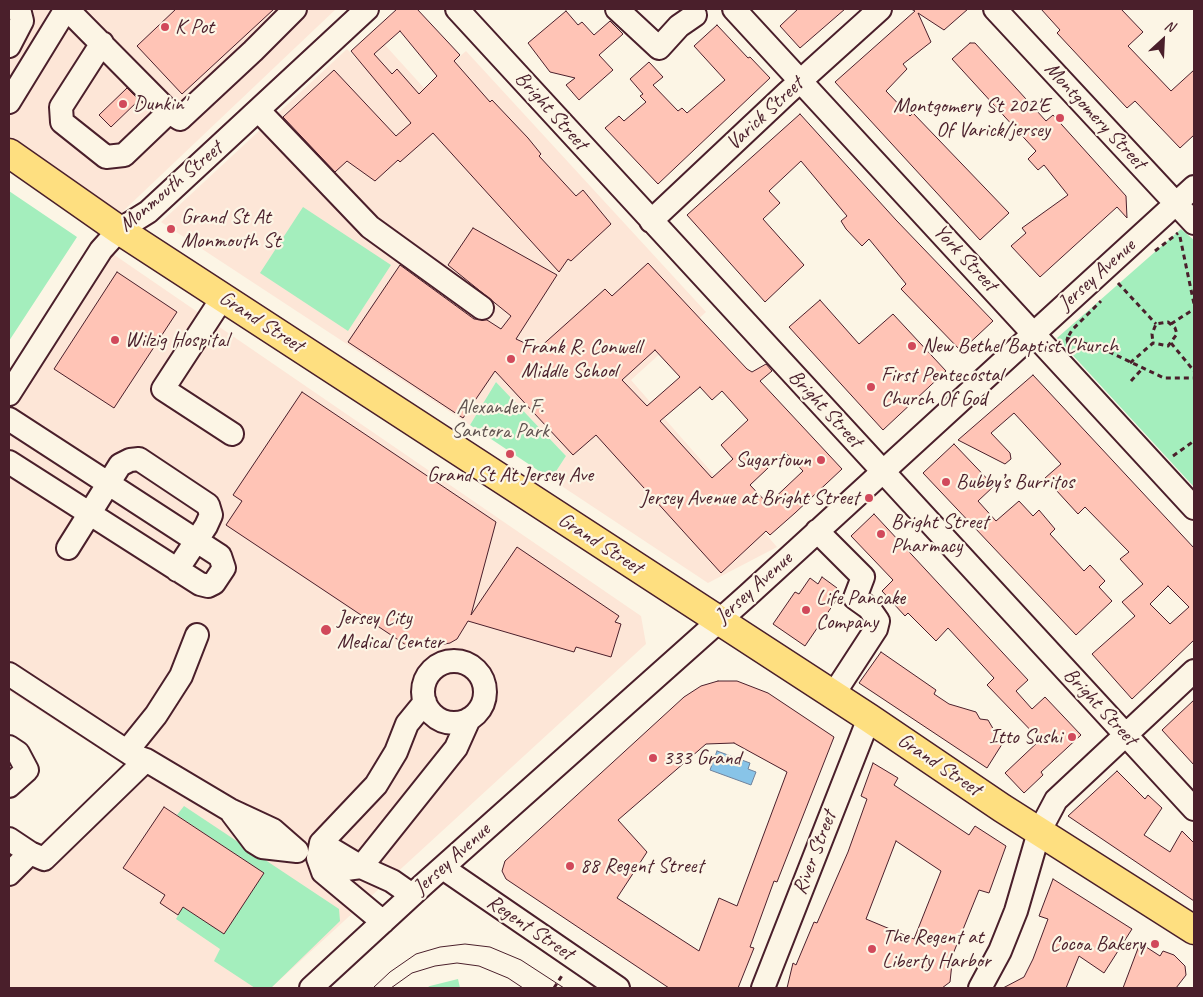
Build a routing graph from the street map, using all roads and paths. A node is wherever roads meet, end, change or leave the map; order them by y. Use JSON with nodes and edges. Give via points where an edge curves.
{"nodes":[{"id":1,"x":19,"y":9,"type":"edge"},
{"id":2,"x":67,"y":9,"type":"edge"},
{"id":3,"x":295,"y":9,"type":"edge"},
{"id":4,"x":367,"y":9,"type":"edge"},
{"id":5,"x":457,"y":9,"type":"edge"},
{"id":6,"x":617,"y":9,"type":"edge"},
{"id":7,"x":734,"y":9,"type":"edge"},
{"id":8,"x":880,"y":9,"type":"edge"},
{"id":9,"x":995,"y":9,"type":"edge"},
{"id":10,"x":695,"y":14,"type":"dead end"},
{"id":11,"x":102,"y":43,"type":"junction"},
{"id":12,"x":9,"y":46,"type":"edge"},
{"id":13,"x":801,"y":80,"type":"junction"},
{"id":14,"x":9,"y":102,"type":"edge"},
{"id":15,"x":259,"y":111,"type":"junction"},
{"id":16,"x":169,"y":112,"type":"junction"},
{"id":17,"x":9,"y":154,"type":"edge"},
{"id":18,"x":1194,"y":186,"type":"edge"},
{"id":19,"x":1176,"y":203,"type":"junction"},
{"id":20,"x":651,"y":221,"type":"junction"},
{"id":21,"x":1194,"y":223,"type":"edge"},
{"id":22,"x":119,"y":230,"type":"junction"},
{"id":23,"x":1152,"y":254,"type":"dead end"},
{"id":24,"x":1124,"y":278,"type":"dead end"},
{"id":25,"x":1118,"y":283,"type":"junction"},
{"id":26,"x":1111,"y":290,"type":"dead end"},
{"id":27,"x":223,"y":297,"type":"junction"},
{"id":28,"x":1105,"y":297,"type":"dead end"},
{"id":29,"x":1194,"y":304,"type":"edge"},
{"id":30,"x":482,"y":308,"type":"dead end"},
{"id":31,"x":1194,"y":309,"type":"edge"},
{"id":32,"x":1156,"y":324,"type":"junction"},
{"id":33,"x":1171,"y":324,"type":"junction"},
{"id":34,"x":1034,"y":332,"type":"junction"},
{"id":35,"x":1067,"y":339,"type":"junction"},
{"id":36,"x":1153,"y":343,"type":"junction"},
{"id":37,"x":1171,"y":343,"type":"junction"},
{"id":38,"x":1068,"y":346,"type":"dead end"},
{"id":39,"x":1130,"y":363,"type":"junction"},
{"id":40,"x":1142,"y":369,"type":"junction"},
{"id":41,"x":1194,"y":371,"type":"edge"},
{"id":42,"x":1194,"y":378,"type":"edge"},
{"id":43,"x":13,"y":380,"type":"edge"},
{"id":44,"x":1131,"y":381,"type":"dead end"},
{"id":45,"x":9,"y":419,"type":"edge"},
{"id":46,"x":232,"y":434,"type":"dead end"},
{"id":47,"x":1194,"y":441,"type":"edge"},
{"id":48,"x":1167,"y":449,"type":"dead end"},
{"id":49,"x":9,"y":462,"type":"edge"},
{"id":50,"x":883,"y":471,"type":"junction"},
{"id":51,"x":107,"y":484,"type":"junction"},
{"id":52,"x":1194,"y":508,"type":"edge"},
{"id":53,"x":90,"y":514,"type":"junction"},
{"id":54,"x":818,"y":530,"type":"junction"},
{"id":55,"x":196,"y":540,"type":"junction"},
{"id":56,"x":68,"y":548,"type":"dead end"},
{"id":57,"x":178,"y":570,"type":"junction"},
{"id":58,"x":718,"y":620,"type":"junction"},
{"id":59,"x":197,"y":635,"type":"dead end"},
{"id":60,"x":1194,"y":671,"type":"edge"},
{"id":61,"x":9,"y":674,"type":"edge"},
{"id":62,"x":833,"y":694,"type":"junction"},
{"id":63,"x":425,"y":702,"type":"junction"},
{"id":64,"x":869,"y":718,"type":"junction"},
{"id":65,"x":469,"y":719,"type":"junction"},
{"id":66,"x":1126,"y":735,"type":"junction"},
{"id":67,"x":9,"y":747,"type":"edge"},
{"id":68,"x":137,"y":756,"type":"junction"},
{"id":69,"x":9,"y":786,"type":"edge"},
{"id":70,"x":1194,"y":809,"type":"edge"},
{"id":71,"x":1039,"y":832,"type":"junction"},
{"id":72,"x":9,"y":840,"type":"edge"},
{"id":73,"x":30,"y":853,"type":"junction"},
{"id":74,"x":321,"y":858,"type":"junction"},
{"id":75,"x":361,"y":867,"type":"junction"},
{"id":76,"x":443,"y":868,"type":"junction"},
{"id":77,"x":9,"y":874,"type":"edge"},
{"id":78,"x":412,"y":895,"type":"junction"},
{"id":79,"x":383,"y":922,"type":"junction"},
{"id":80,"x":1194,"y":930,"type":"edge"},
{"id":81,"x":563,"y":974,"type":"dead end"},
{"id":82,"x":311,"y":988,"type":"edge"},
{"id":83,"x":554,"y":988,"type":"edge"},
{"id":84,"x":618,"y":988,"type":"edge"},
{"id":85,"x":762,"y":988,"type":"edge"},
{"id":86,"x":980,"y":988,"type":"edge"}],
"edges":[{"from":1,"to":12,"type":"street","via":[[22,22]]},
{"from":2,"to":11,"type":"street"},
{"from":2,"to":14,"type":"street"},
{"from":3,"to":16,"type":"street","via":[[180,119]]},
{"from":4,"to":15,"type":"street","name":"Monmouth Street"},
{"from":5,"to":20,"type":"street","name":"Bright Street"},
{"from":6,"to":10,"type":"street","via":[[659,48]]},
{"from":7,"to":13,"type":"street","name":"York Street"},
{"from":8,"to":13,"type":"street","name":"Varick Street"},
{"from":9,"to":19,"type":"street","name":"Montgomery Street"},
{"from":11,"to":16,"type":"street"},
{"from":11,"to":16,"type":"street","via":[[61,107],[62,122],[106,157],[124,155]]},
{"from":13,"to":20,"type":"street","name":"Varick Street"},
{"from":13,"to":34,"type":"street","name":"York Street"},
{"from":15,"to":22,"type":"street","name":"Monmouth Street","via":[[148,212]]},
{"from":15,"to":30,"type":"street","via":[[370,227]]},
{"from":17,"to":22,"type":"main road","name":"Grand Street"},
{"from":18,"to":19,"type":"street","name":"Jersey Avenue"},
{"from":19,"to":21,"type":"street","name":"Montgomery Street"},
{"from":19,"to":34,"type":"street","name":"Jersey Avenue"},
{"from":20,"to":50,"type":"street","name":"Bright Street"},
{"from":22,"to":27,"type":"main road","name":"Grand Street"},
{"from":22,"to":43,"type":"street","name":"Monmouth Street","via":[[101,250]]},
{"from":23,"to":29,"type":"path","via":[[1179,233]]},
{"from":24,"to":25,"type":"path"},
{"from":25,"to":26,"type":"path"},
{"from":25,"to":32,"type":"path"},
{"from":27,"to":46,"type":"street","via":[[163,389]]},
{"from":27,"to":58,"type":"main road","name":"Grand Street"},
{"from":28,"to":35,"type":"path"},
{"from":31,"to":33,"type":"path"},
{"from":32,"to":33,"type":"path"},
{"from":32,"to":36,"type":"path"},
{"from":33,"to":37,"type":"path","via":[[1177,334]]},
{"from":34,"to":50,"type":"street","name":"Jersey Avenue"},
{"from":34,"to":52,"type":"street","name":"York Street"},
{"from":35,"to":38,"type":"path"},
{"from":35,"to":39,"type":"path","via":[[1101,348]]},
{"from":36,"to":37,"type":"path","via":[[1168,346]]},
{"from":36,"to":39,"type":"path"},
{"from":37,"to":41,"type":"path"},
{"from":39,"to":40,"type":"path"},
{"from":40,"to":42,"type":"path","via":[[1164,378]]},
{"from":40,"to":44,"type":"path"},
{"from":45,"to":51,"type":"street"},
{"from":47,"to":48,"type":"path","via":[[1173,456]]},
{"from":49,"to":53,"type":"street"},
{"from":50,"to":54,"type":"street","name":"Jersey Avenue"},
{"from":50,"to":66,"type":"street","name":"Bright Street"},
{"from":51,"to":53,"type":"street"},
{"from":51,"to":55,"type":"street"},
{"from":51,"to":55,"type":"street","via":[[120,465],[139,459],[208,505],[211,515]]},
{"from":53,"to":56,"type":"street"},
{"from":53,"to":57,"type":"street"},
{"from":54,"to":58,"type":"street","name":"Jersey Avenue"},
{"from":54,"to":62,"type":"street","via":[[863,577],[855,598],[869,608],[878,621]]},
{"from":55,"to":57,"type":"street"},
{"from":55,"to":57,"type":"street","via":[[220,556],[224,568],[214,584],[208,586]]},
{"from":58,"to":62,"type":"main road","name":"Grand Street"},
{"from":58,"to":76,"type":"street","name":"Jersey Avenue"},
{"from":59,"to":68,"type":"street","via":[[181,676],[156,715]]},
{"from":60,"to":66,"type":"street"},
{"from":61,"to":68,"type":"street"},
{"from":62,"to":64,"type":"main road","name":"Grand Street"},
{"from":63,"to":65,"type":"street","via":[[429,710],[443,721],[452,723]]},
{"from":63,"to":65,"type":"street","via":[[424,684],[428,675],[444,662],[464,662],[480,674],[484,684],[483,704]]},
{"from":63,"to":74,"type":"street","via":[[407,724],[396,752],[376,785]]},
{"from":64,"to":71,"type":"main road","name":"Grand Street"},
{"from":64,"to":85,"type":"street","name":"River Street"},
{"from":65,"to":75,"type":"street","via":[[456,748]]},
{"from":66,"to":70,"type":"street","name":"Bright Street"},
{"from":66,"to":71,"type":"street","via":[[1056,800]]},
{"from":67,"to":69,"type":"street","via":[[18,753],[27,770]]},
{"from":68,"to":73,"type":"street","via":[[44,859]]},
{"from":68,"to":74,"type":"street","via":[[230,810],[265,814],[278,822],[297,851]]},
{"from":71,"to":80,"type":"main road","name":"Grand Street"},
{"from":71,"to":86,"type":"street","via":[[1016,911]]},
{"from":72,"to":73,"type":"street"},
{"from":73,"to":77,"type":"street"},
{"from":74,"to":75,"type":"street"},
{"from":74,"to":79,"type":"street"},
{"from":75,"to":78,"type":"street","via":[[392,881]]},
{"from":76,"to":78,"type":"street","name":"Jersey Avenue"},
{"from":76,"to":84,"type":"street","name":"Regent Street"},
{"from":78,"to":79,"type":"street","name":"Jersey Avenue"},
{"from":79,"to":82,"type":"street","name":"Jersey Avenue"},
{"from":81,"to":83,"type":"path"}]}
